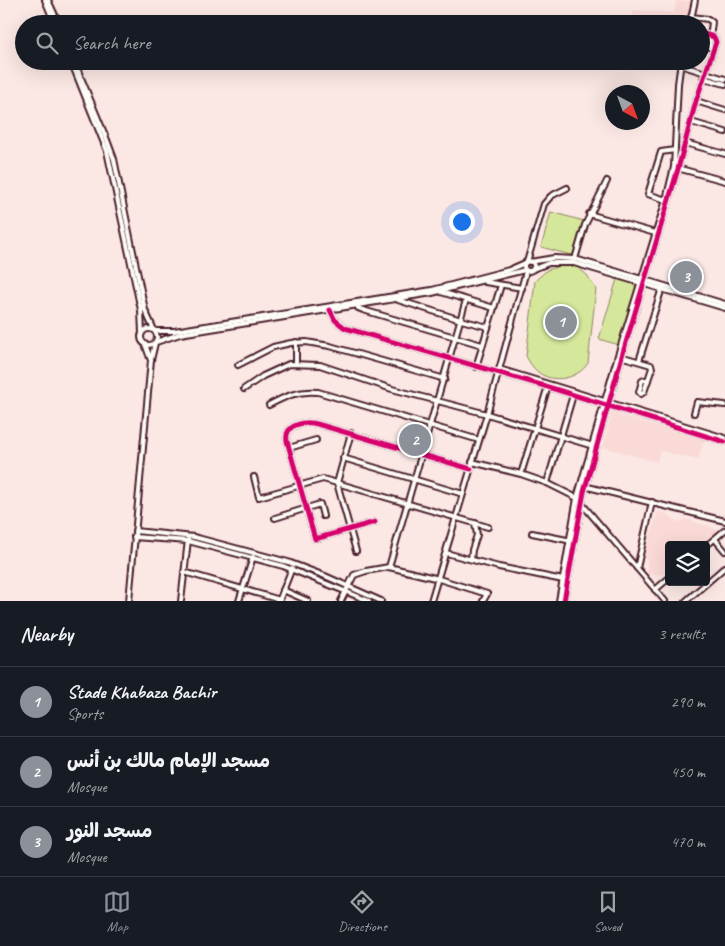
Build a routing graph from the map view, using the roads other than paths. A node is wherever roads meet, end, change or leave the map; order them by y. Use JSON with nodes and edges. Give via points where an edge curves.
{"nodes":[{"id":1,"x":47,"y":0,"type":"edge"},
{"id":2,"x":695,"y":0,"type":"edge"},
{"id":3,"x":53,"y":15,"type":"edge"},
{"id":4,"x":691,"y":15,"type":"edge"},
{"id":5,"x":710,"y":21,"type":"edge"},
{"id":6,"x":710,"y":35,"type":"joint"},
{"id":7,"x":710,"y":46,"type":"edge"},
{"id":8,"x":715,"y":47,"type":"junction"},
{"id":9,"x":710,"y":60,"type":"edge"},
{"id":10,"x":76,"y":70,"type":"edge"},
{"id":11,"x":77,"y":70,"type":"edge"},
{"id":12,"x":681,"y":70,"type":"edge"},
{"id":13,"x":698,"y":70,"type":"edge"},
{"id":14,"x":706,"y":70,"type":"edge"},
{"id":15,"x":705,"y":73,"type":"junction"},
{"id":16,"x":703,"y":78,"type":"junction"},
{"id":17,"x":725,"y":79,"type":"edge"},
{"id":18,"x":725,"y":84,"type":"edge"},
{"id":19,"x":696,"y":101,"type":"junction"},
{"id":20,"x":725,"y":110,"type":"edge"},
{"id":21,"x":691,"y":122,"type":"junction"},
{"id":22,"x":725,"y":132,"type":"edge"},
{"id":23,"x":685,"y":143,"type":"junction"},
{"id":24,"x":675,"y":150,"type":"junction"},
{"id":25,"x":725,"y":154,"type":"edge"},
{"id":26,"x":114,"y":162,"type":"junction"},
{"id":27,"x":109,"y":164,"type":"junction"},
{"id":28,"x":676,"y":168,"type":"junction"},
{"id":29,"x":116,"y":169,"type":"junction"},
{"id":30,"x":110,"y":170,"type":"junction"},
{"id":31,"x":607,"y":181,"type":"dead end"},
{"id":32,"x":725,"y":181,"type":"edge"},
{"id":33,"x":567,"y":188,"type":"dead end"},
{"id":34,"x":666,"y":200,"type":"junction"},
{"id":35,"x":589,"y":214,"type":"junction"},
{"id":36,"x":655,"y":233,"type":"junction"},
{"id":37,"x":575,"y":259,"type":"junction"},
{"id":38,"x":527,"y":262,"type":"junction"},
{"id":39,"x":529,"y":270,"type":"junction"},
{"id":40,"x":483,"y":281,"type":"junction"},
{"id":41,"x":642,"y":282,"type":"junction"},
{"id":42,"x":501,"y":284,"type":"junction"},
{"id":43,"x":522,"y":288,"type":"junction"},
{"id":44,"x":662,"y":288,"type":"junction"},
{"id":45,"x":441,"y":292,"type":"junction"},
{"id":46,"x":396,"y":299,"type":"junction"},
{"id":47,"x":466,"y":300,"type":"junction"},
{"id":48,"x":705,"y":300,"type":"junction"},
{"id":49,"x":357,"y":304,"type":"junction"},
{"id":50,"x":725,"y":304,"type":"edge"},
{"id":51,"x":494,"y":308,"type":"junction"},
{"id":52,"x":725,"y":308,"type":"edge"},
{"id":53,"x":330,"y":310,"type":"junction"},
{"id":54,"x":461,"y":320,"type":"junction"},
{"id":55,"x":488,"y":327,"type":"junction"},
{"id":56,"x":154,"y":330,"type":"junction"},
{"id":57,"x":142,"y":333,"type":"junction"},
{"id":58,"x":456,"y":338,"type":"junction"},
{"id":59,"x":296,"y":342,"type":"junction"},
{"id":60,"x":155,"y":343,"type":"junction"},
{"id":61,"x":145,"y":344,"type":"junction"},
{"id":62,"x":482,"y":345,"type":"junction"},
{"id":63,"x":620,"y":356,"type":"junction"},
{"id":64,"x":450,"y":359,"type":"junction"},
{"id":65,"x":150,"y":360,"type":"junction"},
{"id":66,"x":639,"y":361,"type":"junction"},
{"id":67,"x":296,"y":364,"type":"junction"},
{"id":68,"x":238,"y":365,"type":"dead end"},
{"id":69,"x":476,"y":367,"type":"junction"},
{"id":70,"x":498,"y":370,"type":"junction"},
{"id":71,"x":444,"y":379,"type":"junction"},
{"id":72,"x":648,"y":380,"type":"dead end"},
{"id":73,"x":548,"y":386,"type":"junction"},
{"id":74,"x":244,"y":389,"type":"dead end"},
{"id":75,"x":573,"y":396,"type":"junction"},
{"id":76,"x":438,"y":400,"type":"junction"},
{"id":77,"x":606,"y":404,"type":"junction"},
{"id":78,"x":269,"y":405,"type":"dead end"},
{"id":79,"x":725,"y":405,"type":"edge"},
{"id":80,"x":694,"y":413,"type":"dead end"},
{"id":81,"x":487,"y":414,"type":"junction"},
{"id":82,"x":430,"y":425,"type":"junction"},
{"id":83,"x":535,"y":428,"type":"junction"},
{"id":84,"x":351,"y":433,"type":"junction"},
{"id":85,"x":561,"y":437,"type":"junction"},
{"id":86,"x":725,"y":438,"type":"edge"},
{"id":87,"x":316,"y":440,"type":"dead end"},
{"id":88,"x":479,"y":440,"type":"junction"},
{"id":89,"x":725,"y":442,"type":"edge"},
{"id":90,"x":594,"y":446,"type":"junction"},
{"id":91,"x":288,"y":448,"type":"junction"},
{"id":92,"x":422,"y":454,"type":"junction"},
{"id":93,"x":343,"y":458,"type":"junction"},
{"id":94,"x":472,"y":462,"type":"junction"},
{"id":95,"x":471,"y":469,"type":"junction"},
{"id":96,"x":521,"y":474,"type":"junction"},
{"id":97,"x":254,"y":477,"type":"dead end"},
{"id":98,"x":415,"y":481,"type":"junction"},
{"id":99,"x":337,"y":483,"type":"junction"},
{"id":100,"x":547,"y":483,"type":"junction"},
{"id":101,"x":300,"y":486,"type":"junction"},
{"id":102,"x":583,"y":486,"type":"junction"},
{"id":103,"x":463,"y":494,"type":"junction"},
{"id":104,"x":579,"y":500,"type":"junction"},
{"id":105,"x":652,"y":502,"type":"junction"},
{"id":106,"x":408,"y":504,"type":"junction"},
{"id":107,"x":306,"y":508,"type":"junction"},
{"id":108,"x":323,"y":516,"type":"dead end"},
{"id":109,"x":457,"y":517,"type":"junction"},
{"id":110,"x":275,"y":518,"type":"dead end"},
{"id":111,"x":725,"y":521,"type":"edge"},
{"id":112,"x":374,"y":522,"type":"dead end"},
{"id":113,"x":475,"y":523,"type":"junction"},
{"id":114,"x":488,"y":527,"type":"dead end"},
{"id":115,"x":349,"y":530,"type":"junction"},
{"id":116,"x":725,"y":530,"type":"edge"},
{"id":117,"x":135,"y":531,"type":"junction"},
{"id":118,"x":532,"y":533,"type":"dead end"},
{"id":119,"x":189,"y":536,"type":"junction"},
{"id":120,"x":134,"y":537,"type":"junction"},
{"id":121,"x":715,"y":539,"type":"junction"},
{"id":122,"x":188,"y":541,"type":"junction"},
{"id":123,"x":572,"y":541,"type":"junction"},
{"id":124,"x":710,"y":543,"type":"edge"},
{"id":125,"x":356,"y":551,"type":"dead end"},
{"id":126,"x":725,"y":551,"type":"edge"},
{"id":127,"x":254,"y":553,"type":"junction"},
{"id":128,"x":446,"y":553,"type":"junction"},
{"id":129,"x":253,"y":558,"type":"junction"},
{"id":130,"x":471,"y":560,"type":"junction"},
{"id":131,"x":293,"y":564,"type":"junction"},
{"id":132,"x":389,"y":567,"type":"junction"},
{"id":133,"x":725,"y":567,"type":"edge"},
{"id":134,"x":292,"y":568,"type":"junction"},
{"id":135,"x":637,"y":569,"type":"junction"},
{"id":136,"x":184,"y":572,"type":"junction"},
{"id":137,"x":439,"y":579,"type":"junction"},
{"id":138,"x":565,"y":581,"type":"junction"},
{"id":139,"x":665,"y":581,"type":"edge"},
{"id":140,"x":348,"y":586,"type":"junction"},
{"id":141,"x":243,"y":589,"type":"junction"},
{"id":142,"x":283,"y":590,"type":"junction"},
{"id":143,"x":655,"y":590,"type":"junction"},
{"id":144,"x":346,"y":591,"type":"junction"},
{"id":145,"x":279,"y":600,"type":"edge"},
{"id":146,"x":129,"y":601,"type":"edge"},
{"id":147,"x":181,"y":601,"type":"edge"},
{"id":148,"x":239,"y":601,"type":"edge"},
{"id":149,"x":308,"y":601,"type":"edge"},
{"id":150,"x":341,"y":601,"type":"edge"},
{"id":151,"x":369,"y":601,"type":"edge"},
{"id":152,"x":381,"y":601,"type":"edge"},
{"id":153,"x":431,"y":601,"type":"edge"},
{"id":154,"x":483,"y":601,"type":"edge"},
{"id":155,"x":559,"y":601,"type":"edge"},
{"id":156,"x":564,"y":601,"type":"edge"},
{"id":157,"x":665,"y":601,"type":"edge"},
{"id":158,"x":686,"y":601,"type":"edge"}],
"edges":[{"from":1,"to":3,"type":"street"},
{"from":2,"to":4,"type":"street"},
{"from":5,"to":6,"type":"street"},
{"from":6,"to":8,"type":"street","via":[[716,39]]},
{"from":7,"to":8,"type":"street"},
{"from":8,"to":9,"type":"street"},
{"from":10,"to":27,"type":"street"},
{"from":11,"to":26,"type":"street"},
{"from":12,"to":24,"type":"street"},
{"from":13,"to":15,"type":"street"},
{"from":14,"to":15,"type":"street"},
{"from":15,"to":16,"type":"street"},
{"from":15,"to":17,"type":"street"},
{"from":16,"to":18,"type":"street"},
{"from":16,"to":19,"type":"street"},
{"from":19,"to":20,"type":"street"},
{"from":19,"to":21,"type":"street"},
{"from":21,"to":22,"type":"street"},
{"from":21,"to":23,"type":"street"},
{"from":23,"to":25,"type":"street"},
{"from":23,"to":28,"type":"street"},
{"from":24,"to":28,"type":"street"},
{"from":24,"to":34,"type":"street","via":[[661,152],[648,194]]},
{"from":26,"to":27,"type":"street"},
{"from":26,"to":29,"type":"street"},
{"from":27,"to":30,"type":"street"},
{"from":28,"to":32,"type":"street"},
{"from":28,"to":34,"type":"street"},
{"from":28,"to":41,"type":"street"},
{"from":29,"to":30,"type":"street"},
{"from":29,"to":56,"type":"street","via":[[145,310]]},
{"from":30,"to":57,"type":"street","via":[[141,310]]},
{"from":31,"to":35,"type":"street"},
{"from":33,"to":38,"type":"street","via":[[551,196],[544,204]]},
{"from":34,"to":36,"type":"street"},
{"from":35,"to":36,"type":"street"},
{"from":35,"to":37,"type":"street"},
{"from":36,"to":41,"type":"street"},
{"from":37,"to":38,"type":"street"},
{"from":37,"to":41,"type":"street"},
{"from":38,"to":39,"type":"street"},
{"from":38,"to":39,"type":"street","via":[[534,266]]},
{"from":38,"to":49,"type":"street","via":[[445,287]]},
{"from":39,"to":40,"type":"street"},
{"from":39,"to":41,"type":"street","via":[[549,263],[574,264]]},
{"from":39,"to":43,"type":"street"},
{"from":40,"to":42,"type":"street"},
{"from":40,"to":45,"type":"street"},
{"from":41,"to":44,"type":"street"},
{"from":41,"to":63,"type":"street"},
{"from":42,"to":43,"type":"street"},
{"from":42,"to":51,"type":"street"},
{"from":43,"to":70,"type":"street"},
{"from":44,"to":48,"type":"street"},
{"from":44,"to":66,"type":"street"},
{"from":45,"to":46,"type":"street"},
{"from":45,"to":47,"type":"street"},
{"from":46,"to":49,"type":"street"},
{"from":46,"to":54,"type":"street"},
{"from":47,"to":51,"type":"street"},
{"from":47,"to":54,"type":"street"},
{"from":48,"to":50,"type":"street"},
{"from":48,"to":52,"type":"street"},
{"from":49,"to":53,"type":"street"},
{"from":49,"to":56,"type":"street","via":[[174,332]]},
{"from":49,"to":58,"type":"street","via":[[361,310]]},
{"from":51,"to":55,"type":"street"},
{"from":53,"to":60,"type":"street","via":[[180,334]]},
{"from":53,"to":64,"type":"street","via":[[335,320],[345,328]]},
{"from":54,"to":55,"type":"street"},
{"from":54,"to":58,"type":"street"},
{"from":55,"to":62,"type":"street"},
{"from":56,"to":57,"type":"street"},
{"from":56,"to":60,"type":"street","via":[[158,336]]},
{"from":57,"to":61,"type":"street","via":[[141,339]]},
{"from":58,"to":62,"type":"street"},
{"from":58,"to":64,"type":"street"},
{"from":59,"to":67,"type":"street"},
{"from":59,"to":68,"type":"street","via":[[273,347]]},
{"from":59,"to":71,"type":"street","via":[[321,344]]},
{"from":60,"to":61,"type":"street"},
{"from":60,"to":65,"type":"street"},
{"from":61,"to":65,"type":"street"},
{"from":62,"to":69,"type":"street"},
{"from":63,"to":66,"type":"street"},
{"from":63,"to":77,"type":"street"},
{"from":64,"to":69,"type":"street"},
{"from":64,"to":71,"type":"street"},
{"from":65,"to":117,"type":"street"},
{"from":66,"to":72,"type":"street","via":[[652,366]]},
{"from":67,"to":74,"type":"street","via":[[273,370]]},
{"from":67,"to":76,"type":"street","via":[[320,365],[392,389]]},
{"from":69,"to":70,"type":"street"},
{"from":70,"to":73,"type":"street"},
{"from":70,"to":81,"type":"street"},
{"from":71,"to":76,"type":"street"},
{"from":73,"to":75,"type":"street"},
{"from":73,"to":77,"type":"street"},
{"from":73,"to":83,"type":"street"},
{"from":75,"to":77,"type":"street"},
{"from":75,"to":85,"type":"street"},
{"from":76,"to":81,"type":"street"},
{"from":76,"to":82,"type":"street"},
{"from":77,"to":86,"type":"street"},
{"from":77,"to":89,"type":"street"},
{"from":77,"to":90,"type":"street"},
{"from":78,"to":82,"type":"street","via":[[294,393],[318,392]]},
{"from":79,"to":80,"type":"street","via":[[697,402]]},
{"from":81,"to":83,"type":"street"},
{"from":81,"to":88,"type":"street"},
{"from":82,"to":88,"type":"street"},
{"from":82,"to":92,"type":"street"},
{"from":83,"to":85,"type":"street"},
{"from":83,"to":96,"type":"street"},
{"from":84,"to":91,"type":"street","via":[[305,422],[292,427],[287,433]]},
{"from":84,"to":92,"type":"street"},
{"from":84,"to":93,"type":"street"},
{"from":85,"to":90,"type":"street"},
{"from":85,"to":100,"type":"street"},
{"from":87,"to":91,"type":"street"},
{"from":88,"to":94,"type":"street"},
{"from":90,"to":102,"type":"street"},
{"from":91,"to":101,"type":"street"},
{"from":92,"to":95,"type":"street"},
{"from":92,"to":98,"type":"street"},
{"from":93,"to":98,"type":"street"},
{"from":93,"to":99,"type":"street"},
{"from":94,"to":95,"type":"street"},
{"from":94,"to":96,"type":"street"},
{"from":95,"to":103,"type":"street"},
{"from":96,"to":100,"type":"street"},
{"from":97,"to":101,"type":"street","via":[[259,496]]},
{"from":98,"to":103,"type":"street"},
{"from":98,"to":106,"type":"street"},
{"from":99,"to":101,"type":"street","via":[[322,479]]},
{"from":99,"to":106,"type":"street"},
{"from":99,"to":115,"type":"street"},
{"from":100,"to":104,"type":"street"},
{"from":101,"to":107,"type":"street"},
{"from":102,"to":104,"type":"street"},
{"from":102,"to":105,"type":"street"},
{"from":103,"to":109,"type":"street"},
{"from":104,"to":123,"type":"street"},
{"from":104,"to":135,"type":"street"},
{"from":105,"to":111,"type":"street"},
{"from":105,"to":135,"type":"street"},
{"from":106,"to":109,"type":"street"},
{"from":106,"to":132,"type":"street"},
{"from":107,"to":108,"type":"street","via":[[320,504]]},
{"from":107,"to":110,"type":"street"},
{"from":107,"to":115,"type":"street","via":[[315,539]]},
{"from":109,"to":113,"type":"street"},
{"from":109,"to":128,"type":"street"},
{"from":112,"to":115,"type":"street"},
{"from":113,"to":114,"type":"street"},
{"from":113,"to":130,"type":"street","via":[[478,535]]},
{"from":115,"to":125,"type":"street"},
{"from":116,"to":121,"type":"street"},
{"from":117,"to":119,"type":"street"},
{"from":117,"to":120,"type":"street"},
{"from":118,"to":123,"type":"street"},
{"from":119,"to":122,"type":"street"},
{"from":119,"to":127,"type":"street"},
{"from":120,"to":122,"type":"street"},
{"from":120,"to":146,"type":"street"},
{"from":121,"to":124,"type":"street"},
{"from":121,"to":126,"type":"street"},
{"from":122,"to":129,"type":"street"},
{"from":122,"to":136,"type":"street"},
{"from":123,"to":138,"type":"street"},
{"from":127,"to":129,"type":"street"},
{"from":127,"to":131,"type":"street"},
{"from":128,"to":130,"type":"street"},
{"from":128,"to":137,"type":"street"},
{"from":129,"to":134,"type":"street"},
{"from":129,"to":141,"type":"street"},
{"from":130,"to":138,"type":"street"},
{"from":131,"to":134,"type":"street"},
{"from":131,"to":140,"type":"street"},
{"from":132,"to":137,"type":"street"},
{"from":132,"to":140,"type":"street","via":[[356,574]]},
{"from":133,"to":158,"type":"street"},
{"from":134,"to":142,"type":"street"},
{"from":134,"to":144,"type":"street"},
{"from":135,"to":143,"type":"street"},
{"from":136,"to":141,"type":"street"},
{"from":136,"to":147,"type":"street"},
{"from":137,"to":153,"type":"street"},
{"from":137,"to":154,"type":"street","via":[[487,594]]},
{"from":138,"to":155,"type":"street"},
{"from":138,"to":156,"type":"street"},
{"from":139,"to":143,"type":"street"},
{"from":140,"to":144,"type":"street"},
{"from":140,"to":152,"type":"street"},
{"from":141,"to":145,"type":"street"},
{"from":141,"to":148,"type":"street"},
{"from":142,"to":145,"type":"street"},
{"from":142,"to":149,"type":"street"},
{"from":143,"to":157,"type":"street"},
{"from":144,"to":150,"type":"street"},
{"from":144,"to":151,"type":"street"}]}
